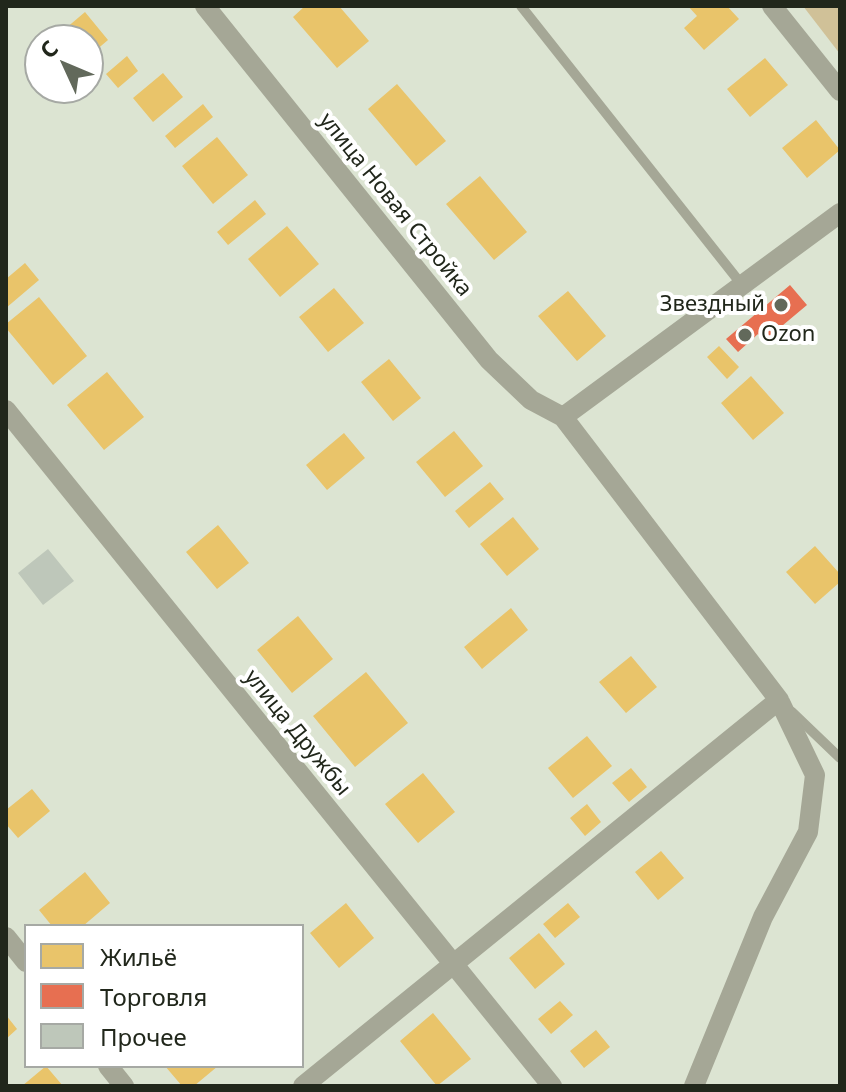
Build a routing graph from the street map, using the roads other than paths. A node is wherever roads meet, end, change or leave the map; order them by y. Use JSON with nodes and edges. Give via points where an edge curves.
{"nodes":[{"id":1,"x":205,"y":6,"type":"edge"},
{"id":2,"x":521,"y":6,"type":"edge"},
{"id":3,"x":772,"y":6,"type":"edge"},
{"id":4,"x":840,"y":91,"type":"edge"},
{"id":5,"x":840,"y":213,"type":"edge"},
{"id":6,"x":742,"y":285,"type":"junction"},
{"id":7,"x":6,"y":410,"type":"edge"},
{"id":8,"x":563,"y":417,"type":"junction"},
{"id":9,"x":779,"y":700,"type":"junction"},
{"id":10,"x":840,"y":758,"type":"edge"},
{"id":11,"x":6,"y":937,"type":"edge"},
{"id":12,"x":24,"y":960,"type":"edge"},
{"id":13,"x":453,"y":965,"type":"junction"},
{"id":14,"x":110,"y":1068,"type":"edge"},
{"id":15,"x":124,"y":1086,"type":"edge"},
{"id":16,"x":303,"y":1086,"type":"edge"},
{"id":17,"x":552,"y":1086,"type":"edge"},
{"id":18,"x":694,"y":1086,"type":"edge"}],
"edges":[{"from":1,"to":8,"type":"street","name":"улица Новая Стройка","via":[[489,360],[531,400]]},
{"from":2,"to":6,"type":"lane"},
{"from":3,"to":4,"type":"street"},
{"from":5,"to":6,"type":"street"},
{"from":6,"to":8,"type":"street"},
{"from":7,"to":13,"type":"street","name":"улица Дружбы"},
{"from":8,"to":9,"type":"street"},
{"from":9,"to":10,"type":"lane"},
{"from":9,"to":13,"type":"street"},
{"from":9,"to":18,"type":"street","via":[[815,775],[808,832],[763,917]]},
{"from":11,"to":12,"type":"street"},
{"from":13,"to":16,"type":"street"},
{"from":13,"to":17,"type":"street","name":"улица Дружбы"},
{"from":14,"to":15,"type":"street"}]}
